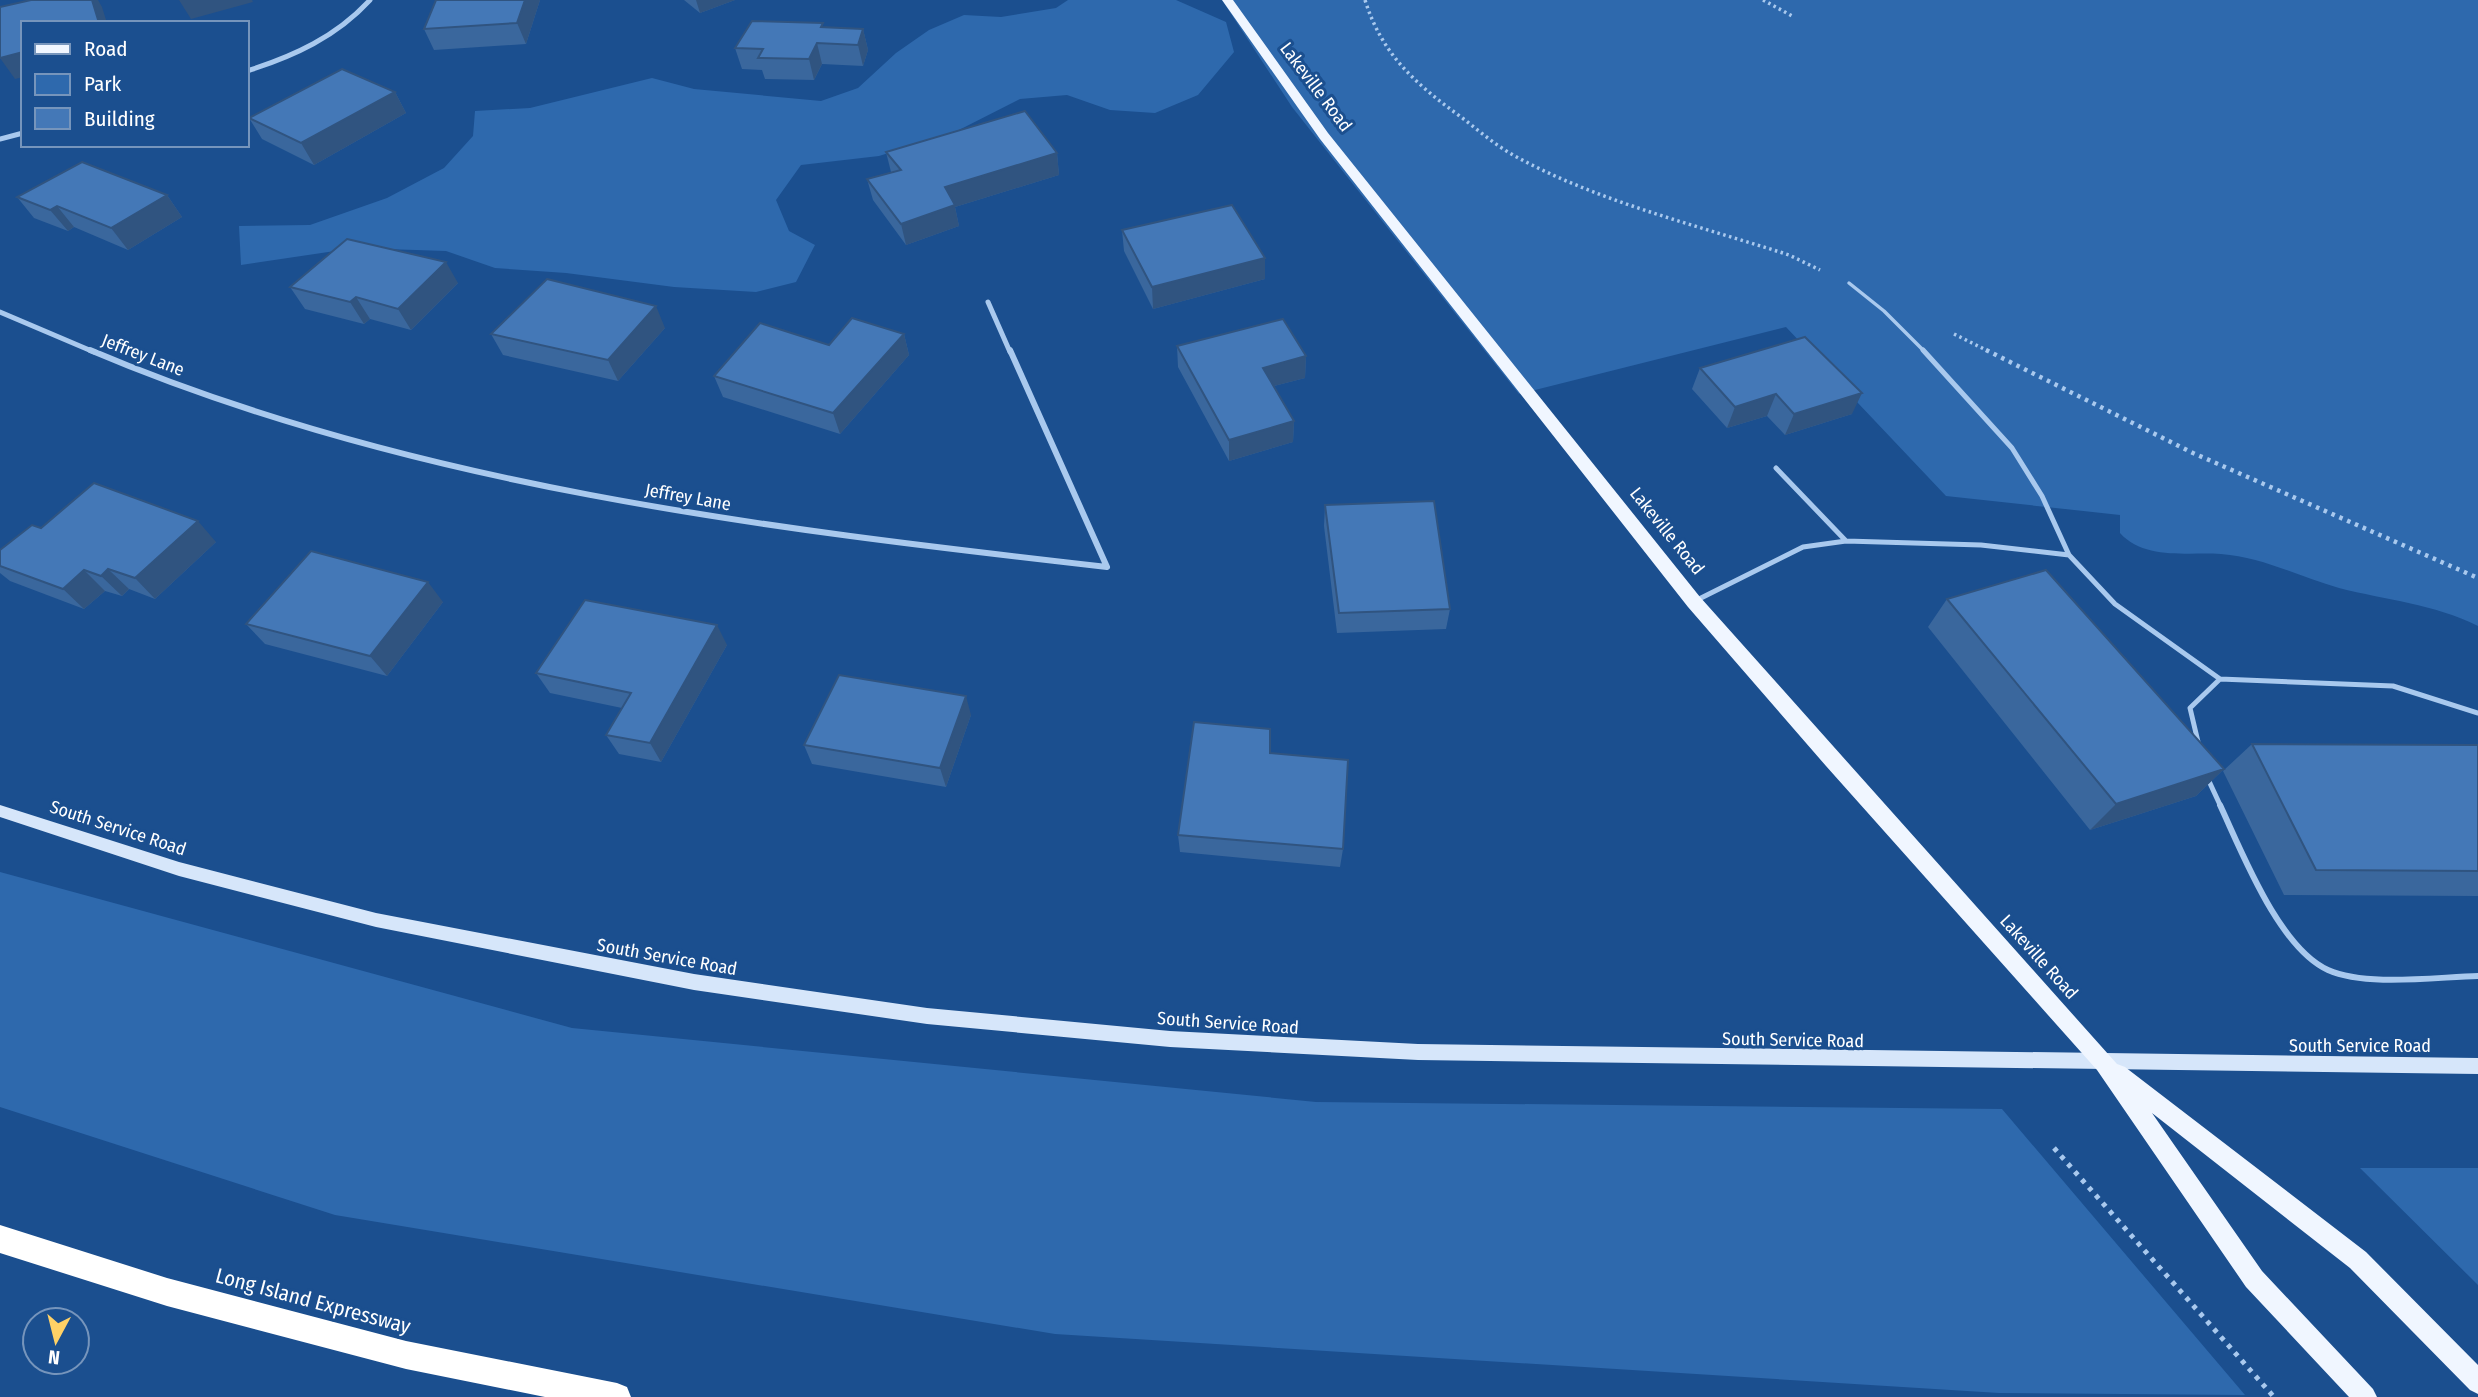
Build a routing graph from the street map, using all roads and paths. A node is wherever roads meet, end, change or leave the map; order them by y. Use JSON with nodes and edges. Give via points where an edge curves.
{"nodes":[{"id":1,"x":370,"y":0,"type":"edge"},
{"id":2,"x":1227,"y":0,"type":"edge"},
{"id":3,"x":1365,"y":0,"type":"edge"},
{"id":4,"x":1763,"y":0,"type":"edge"},
{"id":5,"x":1794,"y":17,"type":"dead end"},
{"id":6,"x":248,"y":71,"type":"edge"},
{"id":7,"x":21,"y":134,"type":"edge"},
{"id":8,"x":0,"y":139,"type":"edge"},
{"id":9,"x":1849,"y":283,"type":"joint"},
{"id":10,"x":988,"y":302,"type":"dead end"},
{"id":11,"x":0,"y":312,"type":"edge"},
{"id":12,"x":1945,"y":329,"type":"dead end"},
{"id":13,"x":1776,"y":468,"type":"dead end"},
{"id":14,"x":1846,"y":541,"type":"junction"},
{"id":15,"x":2069,"y":555,"type":"junction"},
{"id":16,"x":2478,"y":578,"type":"edge"},
{"id":17,"x":1694,"y":602,"type":"junction"},
{"id":18,"x":2220,"y":679,"type":"junction"},
{"id":19,"x":2478,"y":713,"type":"edge"},
{"id":20,"x":2200,"y":748,"type":"edge"},
{"id":21,"x":2206,"y":775,"type":"edge"},
{"id":22,"x":0,"y":811,"type":"edge"},
{"id":23,"x":2478,"y":976,"type":"edge"},
{"id":24,"x":2104,"y":1063,"type":"junction"},
{"id":25,"x":2478,"y":1066,"type":"edge"},
{"id":26,"x":2054,"y":1148,"type":"dead end"},
{"id":27,"x":0,"y":1239,"type":"edge"},
{"id":28,"x":2478,"y":1382,"type":"edge"},
{"id":29,"x":617,"y":1397,"type":"edge"},
{"id":30,"x":2274,"y":1397,"type":"edge"},
{"id":31,"x":2365,"y":1397,"type":"edge"}],
"edges":[{"from":1,"to":6,"type":"street","via":[[325,38]]},
{"from":2,"to":17,"type":"main road","name":"Lakeville Road","via":[[1324,136]]},
{"from":3,"to":9,"type":"path","via":[[1370,22],[1391,59],[1418,88],[1513,155],[1574,183],[1789,256]]},
{"from":4,"to":5,"type":"path"},
{"from":7,"to":8,"type":"street"},
{"from":9,"to":15,"type":"lane","via":[[1941,367],[2012,448],[2042,496]]},
{"from":10,"to":11,"type":"street","name":"Jeffrey Lane","via":[[1107,567],[799,531],[466,467],[206,394]]},
{"from":12,"to":16,"type":"path","via":[[2193,453]]},
{"from":13,"to":14,"type":"lane"},
{"from":14,"to":15,"type":"lane","via":[[1982,545]]},
{"from":14,"to":17,"type":"lane","via":[[1803,547]]},
{"from":15,"to":18,"type":"lane","via":[[2115,604]]},
{"from":17,"to":24,"type":"main road","name":"Lakeville Road"},
{"from":18,"to":19,"type":"lane","via":[[2393,686]]},
{"from":18,"to":20,"type":"lane","via":[[2190,708]]},
{"from":21,"to":23,"type":"lane","via":[[2267,901],[2295,943],[2325,970],[2355,975]]},
{"from":22,"to":24,"type":"main road","name":"South Service Road","via":[[179,869],[376,920],[694,982],[927,1016],[1170,1039],[1391,1051]]},
{"from":24,"to":25,"type":"main road","name":"South Service Road"},
{"from":24,"to":28,"type":"main road","name":"Lakeville Road","via":[[2358,1260]]},
{"from":24,"to":31,"type":"main road","name":"Lakeville Road","via":[[2254,1279]]},
{"from":26,"to":30,"type":"path"},
{"from":27,"to":29,"type":"highway","name":"Long Island Expressway","via":[[167,1292],[406,1354]]}]}
